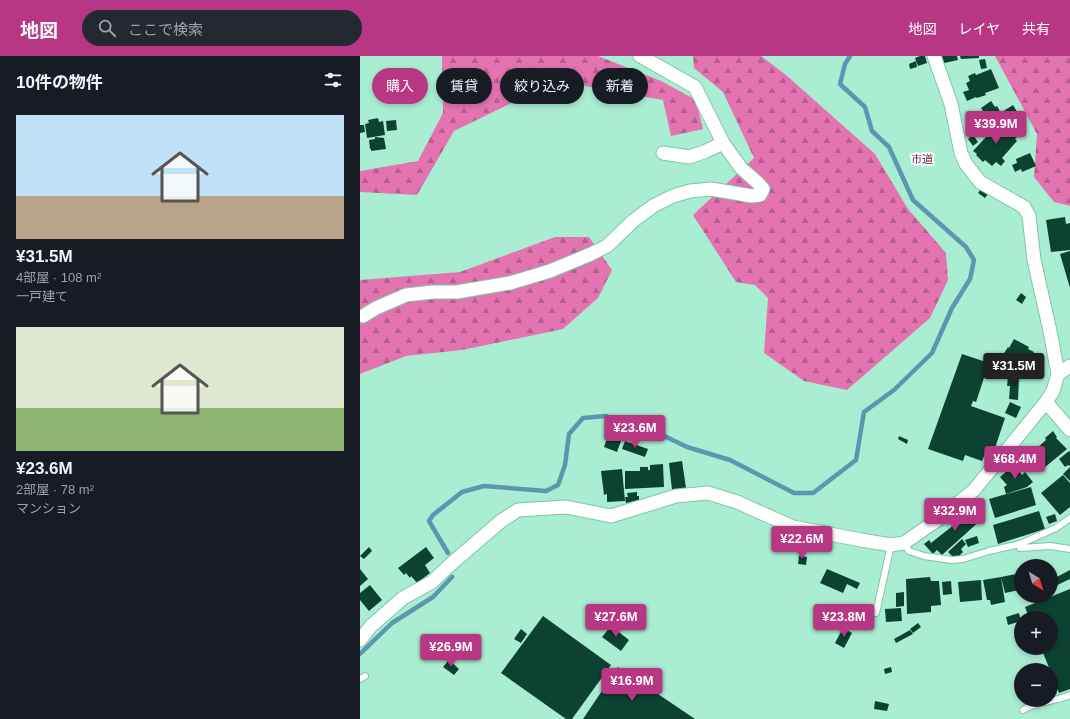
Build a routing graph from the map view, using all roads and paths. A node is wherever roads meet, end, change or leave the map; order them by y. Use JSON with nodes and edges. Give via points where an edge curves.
{"nodes":[{"id":1,"x":640,"y":56,"type":"edge"},
{"id":2,"x":934,"y":56,"type":"edge"},
{"id":3,"x":723,"y":143,"type":"junction"},
{"id":4,"x":663,"y":153,"type":"dead end"},
{"id":5,"x":363,"y":316,"type":"dead end"},
{"id":6,"x":1070,"y":366,"type":"edge"},
{"id":7,"x":1058,"y":374,"type":"junction"},
{"id":8,"x":1046,"y":402,"type":"junction"},
{"id":9,"x":1070,"y":430,"type":"edge"},
{"id":10,"x":1070,"y":518,"type":"edge"},
{"id":11,"x":898,"y":544,"type":"junction"},
{"id":12,"x":1020,"y":544,"type":"junction"},
{"id":13,"x":1070,"y":549,"type":"edge"},
{"id":14,"x":876,"y":613,"type":"dead end"},
{"id":15,"x":360,"y":640,"type":"edge"},
{"id":16,"x":1070,"y":695,"type":"edge"},
{"id":17,"x":1023,"y":710,"type":"dead end"}],
"edges":[{"from":1,"to":3,"type":"street","via":[[695,87]]},
{"from":2,"to":7,"type":"street","via":[[951,104],[961,153],[966,164],[980,182],[1024,207],[1029,216],[1034,260]]},
{"from":3,"to":4,"type":"street","via":[[689,157]]},
{"from":3,"to":5,"type":"street","via":[[741,168],[763,189],[760,195],[711,189],[673,196],[653,206],[633,221],[607,246],[550,271],[510,283],[457,292],[406,295]]},
{"from":6,"to":7,"type":"street"},
{"from":7,"to":8,"type":"street","via":[[1053,391]]},
{"from":8,"to":9,"type":"street"},
{"from":8,"to":11,"type":"street","via":[[974,490],[940,518]]},
{"from":10,"to":12,"type":"lane","via":[[1056,528]]},
{"from":11,"to":12,"type":"lane","via":[[924,556],[963,560]]},
{"from":11,"to":14,"type":"lane"},
{"from":11,"to":15,"type":"street","via":[[793,527],[737,502],[708,493],[676,496],[612,516],[566,507],[518,510],[500,521],[432,582],[403,598],[371,626]]},
{"from":12,"to":13,"type":"lane","via":[[1020,548],[1050,546]]},
{"from":16,"to":17,"type":"lane"}]}
